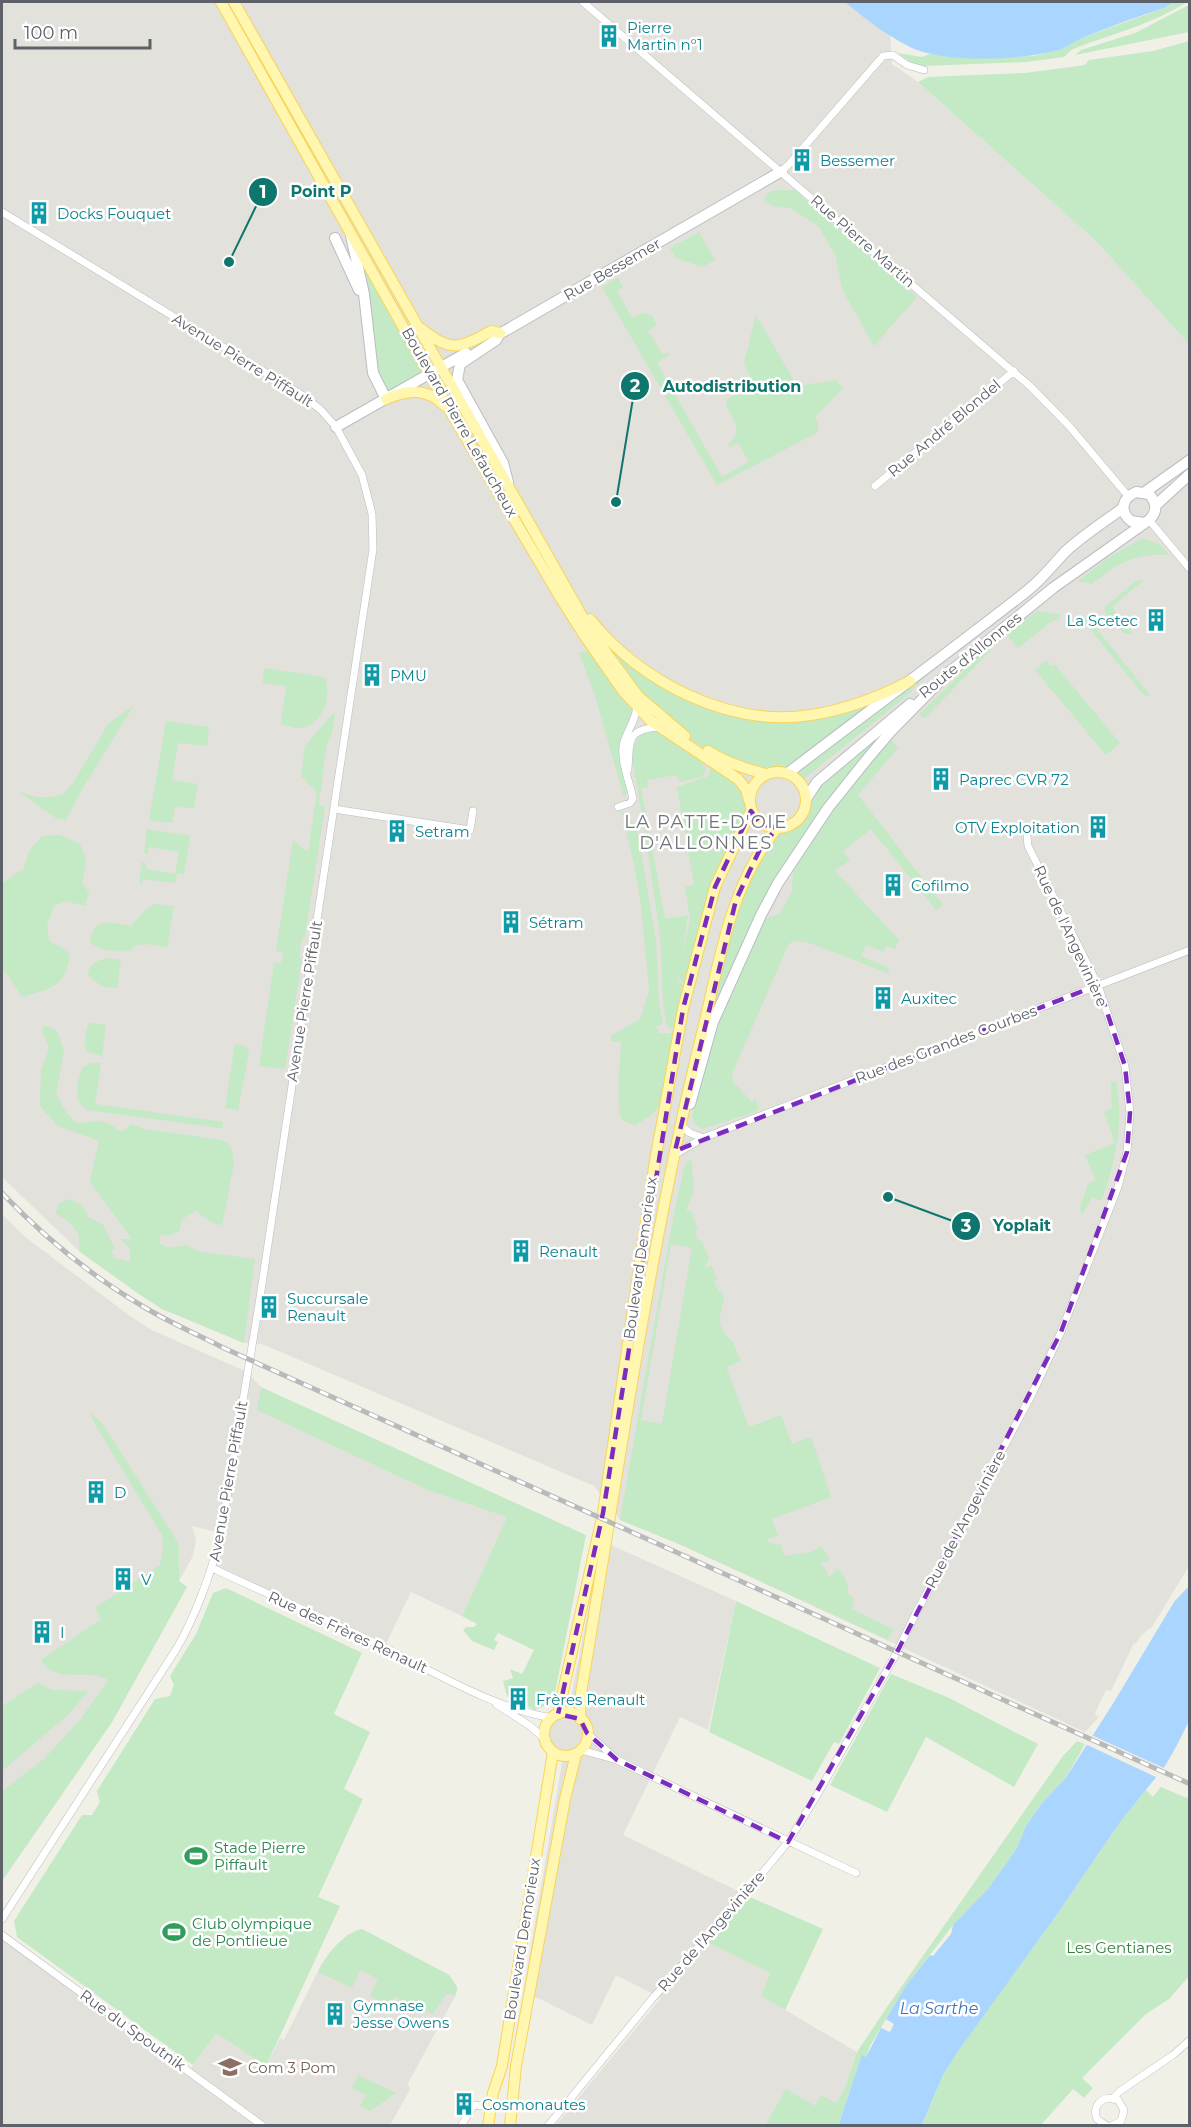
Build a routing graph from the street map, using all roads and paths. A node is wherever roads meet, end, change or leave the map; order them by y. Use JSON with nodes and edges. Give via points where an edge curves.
{"nodes":[{"id":1,"x":221,"y":2,"type":"edge"},
{"id":2,"x":234,"y":2,"type":"edge"},
{"id":3,"x":583,"y":2,"type":"edge"},
{"id":4,"x":924,"y":70,"type":"dead end"},
{"id":5,"x":782,"y":171,"type":"junction"},
{"id":6,"x":2,"y":212,"type":"edge"},
{"id":7,"x":348,"y":224,"type":"junction"},
{"id":8,"x":335,"y":238,"type":"dead end"},
{"id":9,"x":369,"y":322,"type":"junction"},
{"id":10,"x":419,"y":327,"type":"junction"},
{"id":11,"x":501,"y":332,"type":"junction"},
{"id":12,"x":442,"y":367,"type":"junction"},
{"id":13,"x":1014,"y":371,"type":"junction"},
{"id":14,"x":430,"y":373,"type":"junction"},
{"id":15,"x":386,"y":399,"type":"junction"},
{"id":16,"x":453,"y":416,"type":"junction"},
{"id":17,"x":336,"y":427,"type":"junction"},
{"id":18,"x":1190,"y":460,"type":"edge"},
{"id":19,"x":1190,"y":474,"type":"edge"},
{"id":20,"x":875,"y":486,"type":"dead end"},
{"id":21,"x":510,"y":488,"type":"junction"},
{"id":22,"x":1145,"y":492,"type":"junction"},
{"id":23,"x":1128,"y":496,"type":"junction"},
{"id":24,"x":1156,"y":505,"type":"junction"},
{"id":25,"x":1123,"y":508,"type":"junction"},
{"id":26,"x":1147,"y":522,"type":"junction"},
{"id":27,"x":1190,"y":569,"type":"edge"},
{"id":28,"x":578,"y":610,"type":"junction"},
{"id":29,"x":950,"y":671,"type":"junction"},
{"id":30,"x":910,"y":681,"type":"junction"},
{"id":31,"x":637,"y":706,"type":"junction"},
{"id":32,"x":658,"y":728,"type":"junction"},
{"id":33,"x":788,"y":773,"type":"junction"},
{"id":34,"x":628,"y":774,"type":"junction"},
{"id":35,"x":766,"y":774,"type":"junction"},
{"id":36,"x":806,"y":799,"type":"junction"},
{"id":37,"x":750,"y":805,"type":"junction"},
{"id":38,"x":618,"y":807,"type":"dead end"},
{"id":39,"x":334,"y":809,"type":"junction"},
{"id":40,"x":472,"y":811,"type":"dead end"},
{"id":41,"x":777,"y":828,"type":"junction"},
{"id":42,"x":1027,"y":836,"type":"dead end"},
{"id":43,"x":1190,"y":950,"type":"edge"},
{"id":44,"x":1098,"y":985,"type":"junction"},
{"id":45,"x":682,"y":1127,"type":"junction"},
{"id":46,"x":703,"y":1138,"type":"junction"},
{"id":47,"x":679,"y":1152,"type":"junction"},
{"id":48,"x":664,"y":1203,"type":"junction"},
{"id":49,"x":212,"y":1568,"type":"junction"},
{"id":50,"x":484,"y":1697,"type":"junction"},
{"id":51,"x":555,"y":1716,"type":"junction"},
{"id":52,"x":580,"y":1719,"type":"junction"},
{"id":53,"x":587,"y":1733,"type":"junction"},
{"id":54,"x":544,"y":1738,"type":"junction"},
{"id":55,"x":553,"y":1752,"type":"junction"},
{"id":56,"x":578,"y":1752,"type":"junction"},
{"id":57,"x":617,"y":1760,"type":"junction"},
{"id":58,"x":788,"y":1842,"type":"junction"},
{"id":59,"x":856,"y":1873,"type":"dead end"},
{"id":60,"x":2,"y":1919,"type":"edge"},
{"id":61,"x":2,"y":1935,"type":"edge"},
{"id":62,"x":1190,"y":2040,"type":"edge"},
{"id":63,"x":1113,"y":2098,"type":"junction"},
{"id":64,"x":481,"y":2106,"type":"dead end"},
{"id":65,"x":1124,"y":2123,"type":"edge"},
{"id":66,"x":1104,"y":2125,"type":"edge"},
{"id":67,"x":264,"y":2126,"type":"edge"},
{"id":68,"x":461,"y":2126,"type":"edge"},
{"id":69,"x":488,"y":2126,"type":"edge"},
{"id":70,"x":510,"y":2126,"type":"edge"},
{"id":71,"x":548,"y":2126,"type":"edge"}],
"edges":[{"from":1,"to":7,"type":"main road","name":"Boulevard Pierre Lefaucheux"},
{"from":2,"to":10,"type":"main road","name":"Boulevard Pierre Lefaucheux"},
{"from":3,"to":5,"type":"street","name":"Rue Pierre Martin"},
{"from":4,"to":5,"type":"street","via":[[892,55],[883,56]]},
{"from":5,"to":11,"type":"main road","name":"Rue Bessemer"},
{"from":5,"to":13,"type":"street","name":"Rue Pierre Martin"},
{"from":6,"to":17,"type":"street","name":"Avenue Pierre Piffault","via":[[302,395]]},
{"from":7,"to":9,"type":"main road"},
{"from":7,"to":14,"type":"main road","name":"Boulevard Pierre Lefaucheux"},
{"from":8,"to":9,"type":"main road"},
{"from":9,"to":15,"type":"main road","via":[[373,373]]},
{"from":10,"to":11,"type":"main road","via":[[456,346],[464,346],[491,331]]},
{"from":10,"to":12,"type":"main road","name":"Boulevard Pierre Lefaucheux"},
{"from":11,"to":12,"type":"main road","name":"Rue Bessemer"},
{"from":11,"to":21,"type":"main road","via":[[496,340],[460,364],[457,376],[503,463]]},
{"from":12,"to":14,"type":"main road","name":"Rue Bessemer"},
{"from":12,"to":21,"type":"main road","name":"Boulevard Pierre Lefaucheux"},
{"from":13,"to":20,"type":"street","name":"Rue André Blondel"},
{"from":13,"to":23,"type":"street","name":"Rue Pierre Martin","via":[[1051,406]]},
{"from":14,"to":15,"type":"main road"},
{"from":14,"to":16,"type":"main road","name":"Boulevard Pierre Lefaucheux"},
{"from":15,"to":16,"type":"main road","via":[[418,391],[438,398]]},
{"from":15,"to":17,"type":"main road"},
{"from":16,"to":31,"type":"main road","name":"Boulevard Pierre Lefaucheux","via":[[560,597]]},
{"from":17,"to":39,"type":"street","name":"Avenue Pierre Piffault","via":[[362,475],[372,514],[373,549]]},
{"from":18,"to":22,"type":"main road"},
{"from":19,"to":24,"type":"main road","name":"Route d'Allonnes"},
{"from":21,"to":28,"type":"main road","name":"Boulevard Pierre Lefaucheux"},
{"from":22,"to":23,"type":"main road"},
{"from":22,"to":24,"type":"main road"},
{"from":23,"to":25,"type":"main road"},
{"from":24,"to":26,"type":"main road","name":"Route d'Allonnes"},
{"from":25,"to":26,"type":"main road","via":[[1131,521]]},
{"from":25,"to":30,"type":"main road","name":"Route d'Allonnes","via":[[1066,551],[1030,588]]},
{"from":26,"to":27,"type":"street"},
{"from":26,"to":29,"type":"main road","name":"Route d'Allonnes","via":[[1053,588]]},
{"from":28,"to":30,"type":"main road","via":[[633,663],[668,686],[743,713],[809,716],[886,693]]},
{"from":28,"to":35,"type":"main road","name":"Boulevard Pierre Lefaucheux","via":[[638,696],[675,729],[717,757]]},
{"from":29,"to":36,"type":"main road","name":"Route d'Allonnes","via":[[817,782]]},
{"from":29,"to":45,"type":"main road","via":[[868,758],[828,808],[778,883],[713,1022]]},
{"from":30,"to":33,"type":"main road","name":"Route d'Allonnes"},
{"from":31,"to":32,"type":"main road","name":"Boulevard Pierre Lefaucheux"},
{"from":31,"to":34,"type":"street","via":[[623,746]]},
{"from":32,"to":34,"type":"street","via":[[643,729],[634,736],[628,748]]},
{"from":32,"to":37,"type":"main road","name":"Boulevard Pierre Lefaucheux","via":[[738,779],[746,789]]},
{"from":33,"to":35,"type":"main road"},
{"from":33,"to":36,"type":"main road","via":[[803,786]]},
{"from":34,"to":38,"type":"street","via":[[633,799]]},
{"from":35,"to":37,"type":"main road","via":[[754,785]]},
{"from":36,"to":41,"type":"main road","via":[[798,820]]},
{"from":37,"to":41,"type":"main road","via":[[761,824]]},
{"from":37,"to":51,"type":"main road","name":"Boulevard Demorieux","via":[[715,887],[682,1009],[655,1161],[603,1513]]},
{"from":39,"to":40,"type":"street","via":[[470,830]]},
{"from":39,"to":49,"type":"street","name":"Avenue Pierre Piffault","via":[[259,1304]]},
{"from":41,"to":45,"type":"main road","name":"Boulevard Demorieux","via":[[761,847],[736,900]]},
{"from":42,"to":44,"type":"street","name":"Rue de l'Angevinière","via":[[1028,846]]},
{"from":43,"to":44,"type":"street","name":"Rue des Grandes Courbes"},
{"from":44,"to":46,"type":"street","name":"Rue des Grandes Courbes"},
{"from":44,"to":58,"type":"street","name":"Rue de l'Angevinière","via":[[1128,1086],[1127,1152],[1118,1186],[1034,1390],[896,1654]]},
{"from":45,"to":46,"type":"street"},
{"from":45,"to":47,"type":"main road"},
{"from":45,"to":48,"type":"main road","name":"Boulevard Demorieux"},
{"from":46,"to":47,"type":"street","name":"Rue des Grandes Courbes"},
{"from":47,"to":48,"type":"main road"},
{"from":48,"to":52,"type":"main road","name":"Boulevard Demorieux"},
{"from":49,"to":50,"type":"street","name":"Rue des Frères Renault"},
{"from":49,"to":60,"type":"street","name":"Avenue Pierre Piffault","via":[[192,1622],[177,1648]]},
{"from":50,"to":51,"type":"street","name":"Rue des Frères Renault","via":[[534,1715]]},
{"from":50,"to":54,"type":"street","name":"Rue des Frères Renault"},
{"from":51,"to":52,"type":"main road","via":[[568,1713]]},
{"from":51,"to":54,"type":"main road","via":[[545,1726]]},
{"from":52,"to":53,"type":"main road"},
{"from":53,"to":56,"type":"main road"},
{"from":53,"to":57,"type":"street"},
{"from":54,"to":55,"type":"main road"},
{"from":55,"to":56,"type":"main road","via":[[564,1756]]},
{"from":55,"to":69,"type":"main road","name":"Boulevard Demorieux","via":[[502,2066]]},
{"from":56,"to":57,"type":"street"},
{"from":56,"to":70,"type":"main road","name":"Boulevard Demorieux","via":[[516,2066]]},
{"from":57,"to":58,"type":"street"},
{"from":58,"to":59,"type":"street"},
{"from":58,"to":71,"type":"street","name":"Rue de l'Angevinière"},
{"from":61,"to":67,"type":"street","name":"Rue du Spoutnik"},
{"from":62,"to":63,"type":"street"},
{"from":63,"to":65,"type":"street","via":[[1122,2104]]},
{"from":63,"to":66,"type":"street","via":[[1103,2099],[1097,2106],[1096,2115]]},
{"from":64,"to":68,"type":"street","via":[[474,2105]]},
{"from":65,"to":66,"type":"street"}]}
